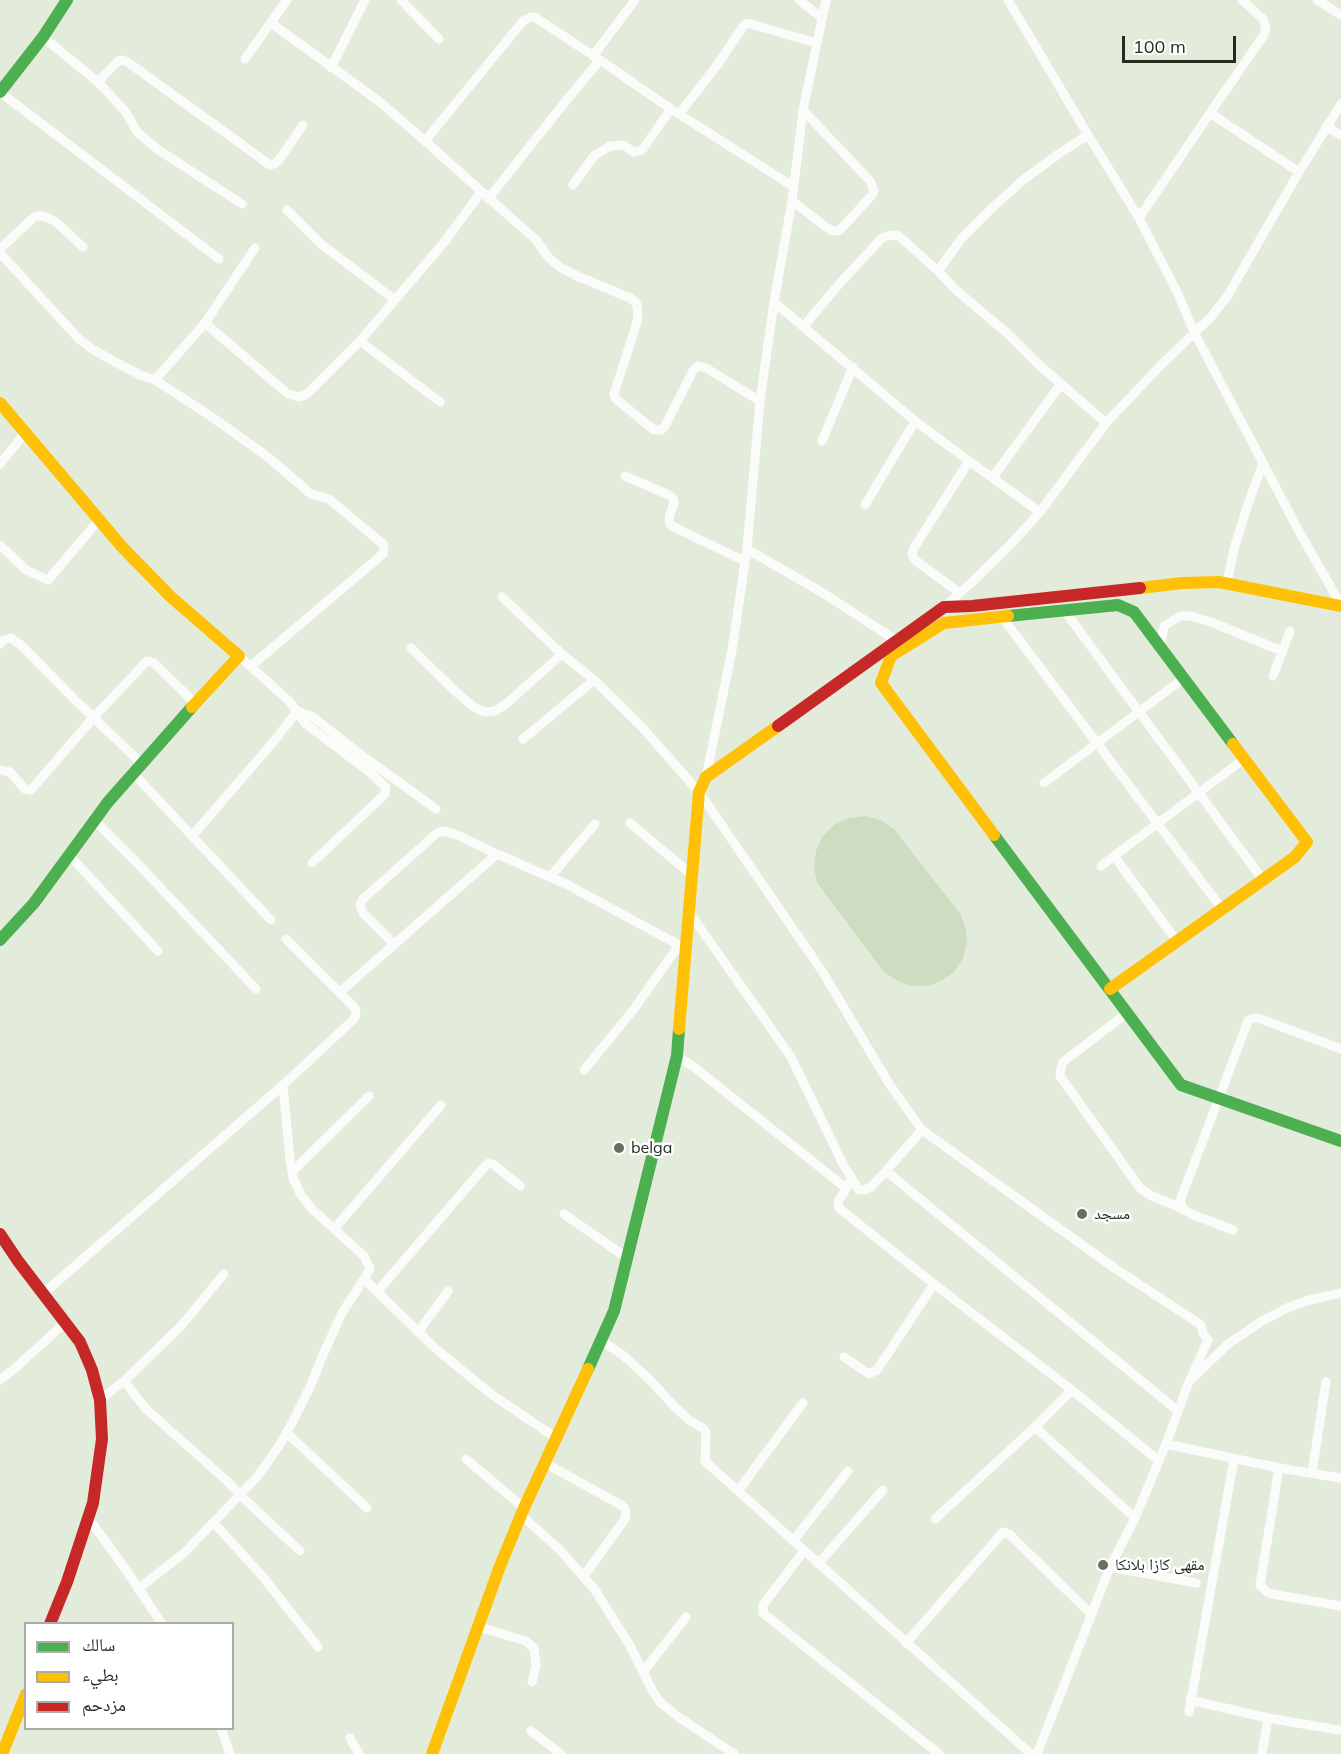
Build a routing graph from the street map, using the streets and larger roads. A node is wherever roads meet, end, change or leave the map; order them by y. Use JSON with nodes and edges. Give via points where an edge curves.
{"nodes":[{"id":1,"x":67,"y":0,"type":"edge"},
{"id":2,"x":287,"y":0,"type":"edge"},
{"id":3,"x":365,"y":0,"type":"edge"},
{"id":4,"x":401,"y":0,"type":"edge"},
{"id":5,"x":635,"y":0,"type":"edge"},
{"id":6,"x":799,"y":0,"type":"edge"},
{"id":7,"x":826,"y":0,"type":"edge"},
{"id":8,"x":1008,"y":0,"type":"edge"},
{"id":9,"x":1242,"y":0,"type":"edge"},
{"id":10,"x":1317,"y":0,"type":"edge"},
{"id":11,"x":1341,"y":15,"type":"edge"},
{"id":12,"x":822,"y":18,"type":"junction"},
{"id":13,"x":271,"y":22,"type":"junction"},
{"id":14,"x":43,"y":37,"type":"junction"},
{"id":15,"x":439,"y":39,"type":"dead end"},
{"id":16,"x":817,"y":43,"type":"junction"},
{"id":17,"x":597,"y":58,"type":"junction"},
{"id":18,"x":245,"y":59,"type":"dead end"},
{"id":19,"x":331,"y":68,"type":"junction"},
{"id":20,"x":98,"y":82,"type":"junction"},
{"id":21,"x":0,"y":92,"type":"edge"},
{"id":22,"x":1341,"y":104,"type":"edge"},
{"id":23,"x":803,"y":110,"type":"junction"},
{"id":24,"x":675,"y":112,"type":"junction"},
{"id":25,"x":1210,"y":113,"type":"junction"},
{"id":26,"x":303,"y":124,"type":"dead end"},
{"id":27,"x":1326,"y":127,"type":"junction"},
{"id":28,"x":1088,"y":135,"type":"junction"},
{"id":29,"x":1341,"y":135,"type":"edge"},
{"id":30,"x":425,"y":141,"type":"junction"},
{"id":31,"x":1299,"y":172,"type":"junction"},
{"id":32,"x":573,"y":185,"type":"dead end"},
{"id":33,"x":794,"y":187,"type":"junction"},
{"id":34,"x":485,"y":195,"type":"junction"},
{"id":35,"x":792,"y":201,"type":"junction"},
{"id":36,"x":242,"y":204,"type":"dead end"},
{"id":37,"x":286,"y":210,"type":"dead end"},
{"id":38,"x":1139,"y":218,"type":"junction"},
{"id":39,"x":83,"y":247,"type":"dead end"},
{"id":40,"x":255,"y":248,"type":"dead end"},
{"id":41,"x":0,"y":251,"type":"edge"},
{"id":42,"x":219,"y":259,"type":"dead end"},
{"id":43,"x":938,"y":271,"type":"junction"},
{"id":44,"x":395,"y":300,"type":"junction"},
{"id":45,"x":774,"y":302,"type":"junction"},
{"id":46,"x":205,"y":322,"type":"junction"},
{"id":47,"x":804,"y":326,"type":"junction"},
{"id":48,"x":1195,"y":334,"type":"junction"},
{"id":49,"x":360,"y":341,"type":"junction"},
{"id":50,"x":853,"y":367,"type":"junction"},
{"id":51,"x":154,"y":380,"type":"junction"},
{"id":52,"x":1061,"y":384,"type":"junction"},
{"id":53,"x":760,"y":401,"type":"junction"},
{"id":54,"x":440,"y":402,"type":"dead end"},
{"id":55,"x":0,"y":404,"type":"edge"},
{"id":56,"x":915,"y":421,"type":"junction"},
{"id":57,"x":1106,"y":423,"type":"junction"},
{"id":58,"x":26,"y":433,"type":"junction"},
{"id":59,"x":822,"y":441,"type":"dead end"},
{"id":60,"x":969,"y":461,"type":"junction"},
{"id":61,"x":1263,"y":463,"type":"junction"},
{"id":62,"x":0,"y":464,"type":"edge"},
{"id":63,"x":625,"y":476,"type":"dead end"},
{"id":64,"x":993,"y":477,"type":"junction"},
{"id":65,"x":865,"y":505,"type":"dead end"},
{"id":66,"x":1040,"y":512,"type":"junction"},
{"id":67,"x":99,"y":520,"type":"junction"},
{"id":68,"x":0,"y":545,"type":"edge"},
{"id":69,"x":747,"y":549,"type":"junction"},
{"id":70,"x":744,"y":561,"type":"junction"},
{"id":71,"x":1227,"y":583,"type":"junction"},
{"id":72,"x":960,"y":593,"type":"junction"},
{"id":73,"x":502,"y":597,"type":"dead end"},
{"id":74,"x":1341,"y":605,"type":"edge"},
{"id":75,"x":944,"y":608,"type":"junction"},
{"id":76,"x":1064,"y":610,"type":"junction"},
{"id":77,"x":1002,"y":617,"type":"junction"},
{"id":78,"x":1142,"y":622,"type":"junction"},
{"id":79,"x":1164,"y":626,"type":"junction"},
{"id":80,"x":1290,"y":631,"type":"dead end"},
{"id":81,"x":897,"y":640,"type":"junction"},
{"id":82,"x":0,"y":644,"type":"edge"},
{"id":83,"x":1160,"y":647,"type":"junction"},
{"id":84,"x":411,"y":648,"type":"dead end"},
{"id":85,"x":1282,"y":651,"type":"junction"},
{"id":86,"x":562,"y":654,"type":"junction"},
{"id":87,"x":239,"y":656,"type":"junction"},
{"id":88,"x":251,"y":666,"type":"junction"},
{"id":89,"x":1273,"y":676,"type":"dead end"},
{"id":90,"x":1184,"y":678,"type":"junction"},
{"id":91,"x":594,"y":680,"type":"junction"},
{"id":92,"x":196,"y":704,"type":"junction"},
{"id":93,"x":297,"y":711,"type":"junction"},
{"id":94,"x":1139,"y":712,"type":"junction"},
{"id":95,"x":94,"y":717,"type":"junction"},
{"id":96,"x":523,"y":739,"type":"dead end"},
{"id":97,"x":1097,"y":743,"type":"junction"},
{"id":98,"x":1244,"y":759,"type":"junction"},
{"id":99,"x":137,"y":768,"type":"junction"},
{"id":100,"x":0,"y":770,"type":"edge"},
{"id":101,"x":706,"y":777,"type":"junction"},
{"id":102,"x":1044,"y":783,"type":"dead end"},
{"id":103,"x":699,"y":792,"type":"junction"},
{"id":104,"x":1198,"y":793,"type":"junction"},
{"id":105,"x":436,"y":809,"type":"dead end"},
{"id":106,"x":95,"y":821,"type":"junction"},
{"id":107,"x":630,"y":823,"type":"dead end"},
{"id":108,"x":1158,"y":823,"type":"junction"},
{"id":109,"x":595,"y":824,"type":"dead end"},
{"id":110,"x":192,"y":836,"type":"junction"},
{"id":111,"x":497,"y":854,"type":"junction"},
{"id":112,"x":69,"y":855,"type":"junction"},
{"id":113,"x":1114,"y":856,"type":"junction"},
{"id":114,"x":312,"y":863,"type":"dead end"},
{"id":115,"x":1101,"y":866,"type":"dead end"},
{"id":116,"x":692,"y":875,"type":"junction"},
{"id":117,"x":550,"y":877,"type":"junction"},
{"id":118,"x":1263,"y":880,"type":"junction"},
{"id":119,"x":1222,"y":909,"type":"junction"},
{"id":120,"x":689,"y":912,"type":"junction"},
{"id":121,"x":271,"y":920,"type":"dead end"},
{"id":122,"x":286,"y":939,"type":"dead end"},
{"id":123,"x":0,"y":940,"type":"edge"},
{"id":124,"x":1178,"y":941,"type":"junction"},
{"id":125,"x":394,"y":944,"type":"junction"},
{"id":126,"x":682,"y":945,"type":"junction"},
{"id":127,"x":158,"y":951,"type":"dead end"},
{"id":128,"x":256,"y":989,"type":"dead end"},
{"id":129,"x":1110,"y":989,"type":"junction"},
{"id":130,"x":340,"y":992,"type":"junction"},
{"id":131,"x":1127,"y":1012,"type":"junction"},
{"id":132,"x":1341,"y":1049,"type":"edge"},
{"id":133,"x":676,"y":1056,"type":"junction"},
{"id":134,"x":584,"y":1070,"type":"dead end"},
{"id":135,"x":283,"y":1085,"type":"junction"},
{"id":136,"x":369,"y":1096,"type":"dead end"},
{"id":137,"x":1219,"y":1099,"type":"junction"},
{"id":138,"x":441,"y":1105,"type":"dead end"},
{"id":139,"x":922,"y":1130,"type":"junction"},
{"id":140,"x":1341,"y":1141,"type":"edge"},
{"id":141,"x":886,"y":1171,"type":"junction"},
{"id":142,"x":292,"y":1172,"type":"junction"},
{"id":143,"x":852,"y":1179,"type":"junction"},
{"id":144,"x":520,"y":1186,"type":"dead end"},
{"id":145,"x":846,"y":1188,"type":"junction"},
{"id":146,"x":1183,"y":1209,"type":"junction"},
{"id":147,"x":564,"y":1214,"type":"dead end"},
{"id":148,"x":334,"y":1229,"type":"junction"},
{"id":149,"x":1233,"y":1230,"type":"dead end"},
{"id":150,"x":0,"y":1234,"type":"edge"},
{"id":151,"x":627,"y":1258,"type":"junction"},
{"id":152,"x":224,"y":1274,"type":"dead end"},
{"id":153,"x":364,"y":1279,"type":"junction"},
{"id":154,"x":934,"y":1284,"type":"junction"},
{"id":155,"x":448,"y":1291,"type":"dead end"},
{"id":156,"x":377,"y":1292,"type":"junction"},
{"id":157,"x":44,"y":1293,"type":"junction"},
{"id":158,"x":1341,"y":1293,"type":"edge"},
{"id":159,"x":66,"y":1322,"type":"junction"},
{"id":160,"x":418,"y":1332,"type":"junction"},
{"id":161,"x":602,"y":1341,"type":"junction"},
{"id":162,"x":844,"y":1357,"type":"dead end"},
{"id":163,"x":0,"y":1380,"type":"edge"},
{"id":164,"x":124,"y":1381,"type":"junction"},
{"id":165,"x":1189,"y":1382,"type":"junction"},
{"id":166,"x":1326,"y":1382,"type":"dead end"},
{"id":167,"x":1072,"y":1390,"type":"junction"},
{"id":168,"x":100,"y":1400,"type":"junction"},
{"id":169,"x":803,"y":1403,"type":"dead end"},
{"id":170,"x":1178,"y":1411,"type":"junction"},
{"id":171,"x":1035,"y":1427,"type":"junction"},
{"id":172,"x":287,"y":1433,"type":"junction"},
{"id":173,"x":556,"y":1438,"type":"junction"},
{"id":174,"x":1166,"y":1444,"type":"junction"},
{"id":175,"x":466,"y":1459,"type":"dead end"},
{"id":176,"x":1234,"y":1459,"type":"junction"},
{"id":177,"x":1159,"y":1461,"type":"junction"},
{"id":178,"x":545,"y":1462,"type":"junction"},
{"id":179,"x":1279,"y":1468,"type":"junction"},
{"id":180,"x":848,"y":1471,"type":"dead end"},
{"id":181,"x":1312,"y":1473,"type":"junction"},
{"id":182,"x":1341,"y":1478,"type":"edge"},
{"id":183,"x":883,"y":1490,"type":"dead end"},
{"id":184,"x":738,"y":1491,"type":"junction"},
{"id":185,"x":240,"y":1495,"type":"junction"},
{"id":186,"x":367,"y":1508,"type":"dead end"},
{"id":187,"x":522,"y":1512,"type":"junction"},
{"id":188,"x":1134,"y":1518,"type":"junction"},
{"id":189,"x":89,"y":1519,"type":"junction"},
{"id":190,"x":935,"y":1519,"type":"dead end"},
{"id":191,"x":214,"y":1523,"type":"junction"},
{"id":192,"x":793,"y":1541,"type":"junction"},
{"id":193,"x":300,"y":1551,"type":"dead end"},
{"id":194,"x":804,"y":1551,"type":"junction"},
{"id":195,"x":818,"y":1564,"type":"junction"},
{"id":196,"x":1110,"y":1567,"type":"junction"},
{"id":197,"x":584,"y":1576,"type":"junction"},
{"id":198,"x":1196,"y":1583,"type":"dead end"},
{"id":199,"x":138,"y":1589,"type":"junction"},
{"id":200,"x":1341,"y":1605,"type":"edge"},
{"id":201,"x":1091,"y":1614,"type":"junction"},
{"id":202,"x":686,"y":1617,"type":"dead end"},
{"id":203,"x":51,"y":1622,"type":"edge"},
{"id":204,"x":161,"y":1622,"type":"edge"},
{"id":205,"x":478,"y":1627,"type":"junction"},
{"id":206,"x":906,"y":1642,"type":"junction"},
{"id":207,"x":318,"y":1647,"type":"dead end"},
{"id":208,"x":644,"y":1671,"type":"junction"},
{"id":209,"x":532,"y":1682,"type":"dead end"},
{"id":210,"x":24,"y":1699,"type":"edge"},
{"id":211,"x":1190,"y":1700,"type":"junction"},
{"id":212,"x":1189,"y":1712,"type":"dead end"},
{"id":213,"x":1268,"y":1718,"type":"junction"},
{"id":214,"x":222,"y":1730,"type":"edge"},
{"id":215,"x":1338,"y":1730,"type":"dead end"},
{"id":216,"x":531,"y":1731,"type":"dead end"},
{"id":217,"x":350,"y":1738,"type":"dead end"},
{"id":218,"x":716,"y":1742,"type":"junction"},
{"id":219,"x":2,"y":1754,"type":"edge"},
{"id":220,"x":230,"y":1754,"type":"edge"},
{"id":221,"x":359,"y":1754,"type":"edge"},
{"id":222,"x":432,"y":1754,"type":"edge"},
{"id":223,"x":561,"y":1754,"type":"edge"},
{"id":224,"x":715,"y":1754,"type":"edge"},
{"id":225,"x":734,"y":1754,"type":"edge"},
{"id":226,"x":939,"y":1754,"type":"edge"},
{"id":227,"x":1031,"y":1754,"type":"edge"},
{"id":228,"x":1037,"y":1754,"type":"edge"},
{"id":229,"x":1262,"y":1754,"type":"edge"}],
"edges":[{"from":1,"to":14,"type":"street"},
{"from":2,"to":13,"type":"street"},
{"from":3,"to":19,"type":"street"},
{"from":4,"to":15,"type":"street"},
{"from":5,"to":17,"type":"street"},
{"from":6,"to":12,"type":"street"},
{"from":7,"to":12,"type":"street"},
{"from":8,"to":28,"type":"street"},
{"from":9,"to":25,"type":"street","via":[[1263,19],[1266,29]]},
{"from":10,"to":11,"type":"street"},
{"from":12,"to":16,"type":"street"},
{"from":13,"to":18,"type":"street"},
{"from":13,"to":19,"type":"street"},
{"from":14,"to":20,"type":"street"},
{"from":14,"to":21,"type":"street"},
{"from":16,"to":23,"type":"street"},
{"from":16,"to":24,"type":"street","via":[[747,23],[718,64]]},
{"from":17,"to":24,"type":"street"},
{"from":17,"to":30,"type":"street","via":[[536,18],[527,17]]},
{"from":17,"to":34,"type":"street"},
{"from":19,"to":30,"type":"street","via":[[380,102]]},
{"from":20,"to":26,"type":"street","via":[[115,63],[123,60],[270,165],[279,160]]},
{"from":20,"to":36,"type":"street","via":[[126,112],[137,132],[157,149]]},
{"from":21,"to":42,"type":"street"},
{"from":22,"to":27,"type":"street"},
{"from":23,"to":33,"type":"street"},
{"from":23,"to":35,"type":"street","via":[[870,181],[874,191],[837,231],[830,230]]},
{"from":24,"to":32,"type":"street","via":[[642,150],[610,146],[594,156]]},
{"from":24,"to":33,"type":"street"},
{"from":25,"to":31,"type":"street"},
{"from":25,"to":38,"type":"street"},
{"from":27,"to":29,"type":"street"},
{"from":27,"to":31,"type":"street"},
{"from":28,"to":38,"type":"street"},
{"from":28,"to":43,"type":"street","via":[[1023,180],[989,210]]},
{"from":30,"to":34,"type":"street"},
{"from":31,"to":48,"type":"street","via":[[1228,295]]},
{"from":33,"to":35,"type":"street"},
{"from":34,"to":44,"type":"street"},
{"from":34,"to":53,"type":"street","via":[[560,267],[637,304],[638,319],[614,394],[654,430],[665,426],[698,366]]},
{"from":35,"to":45,"type":"street"},
{"from":37,"to":44,"type":"street","via":[[321,244]]},
{"from":38,"to":48,"type":"street"},
{"from":39,"to":41,"type":"street","via":[[56,222],[39,216]]},
{"from":40,"to":46,"type":"street"},
{"from":41,"to":51,"type":"street","via":[[79,339]]},
{"from":43,"to":47,"type":"street","via":[[899,236],[882,238]]},
{"from":43,"to":52,"type":"street"},
{"from":44,"to":49,"type":"street"},
{"from":45,"to":47,"type":"street"},
{"from":45,"to":53,"type":"street"},
{"from":46,"to":49,"type":"street","via":[[288,394],[299,398]]},
{"from":46,"to":51,"type":"street"},
{"from":47,"to":50,"type":"street"},
{"from":48,"to":57,"type":"street"},
{"from":48,"to":61,"type":"street"},
{"from":49,"to":54,"type":"street"},
{"from":50,"to":56,"type":"street"},
{"from":50,"to":59,"type":"street"},
{"from":51,"to":88,"type":"street","via":[[268,457],[311,494],[329,499],[384,544],[383,554]]},
{"from":52,"to":57,"type":"street"},
{"from":52,"to":64,"type":"street"},
{"from":53,"to":69,"type":"street"},
{"from":55,"to":58,"type":"street"},
{"from":56,"to":60,"type":"street"},
{"from":56,"to":65,"type":"street"},
{"from":57,"to":66,"type":"street"},
{"from":58,"to":62,"type":"street"},
{"from":58,"to":67,"type":"street"},
{"from":60,"to":64,"type":"street"},
{"from":60,"to":72,"type":"street","via":[[912,553],[915,561]]},
{"from":61,"to":71,"type":"street","via":[[1234,549]]},
{"from":61,"to":74,"type":"street"},
{"from":63,"to":70,"type":"street","via":[[673,498],[669,522],[672,526]]},
{"from":64,"to":66,"type":"street"},
{"from":66,"to":72,"type":"street"},
{"from":67,"to":68,"type":"street","via":[[48,580],[26,570]]},
{"from":67,"to":87,"type":"street","via":[[171,597]]},
{"from":69,"to":70,"type":"street"},
{"from":69,"to":81,"type":"street"},
{"from":70,"to":101,"type":"street","via":[[732,651]]},
{"from":71,"to":74,"type":"street"},
{"from":71,"to":75,"type":"street"},
{"from":72,"to":75,"type":"street"},
{"from":73,"to":86,"type":"street"},
{"from":75,"to":81,"type":"street"},
{"from":76,"to":77,"type":"street"},
{"from":76,"to":78,"type":"street","via":[[1118,605],[1134,612]]},
{"from":76,"to":94,"type":"street"},
{"from":77,"to":97,"type":"street"},
{"from":77,"to":129,"type":"street","via":[[944,623],[891,656],[881,683]]},
{"from":78,"to":79,"type":"street"},
{"from":78,"to":83,"type":"street"},
{"from":79,"to":83,"type":"street"},
{"from":79,"to":85,"type":"street","via":[[1180,616],[1190,616]]},
{"from":80,"to":85,"type":"street"},
{"from":81,"to":101,"type":"street"},
{"from":82,"to":95,"type":"street","via":[[10,638],[22,646]]},
{"from":83,"to":90,"type":"street"},
{"from":84,"to":86,"type":"street","via":[[455,691],[484,712],[506,704]]},
{"from":85,"to":89,"type":"street"},
{"from":86,"to":91,"type":"street"},
{"from":87,"to":88,"type":"street"},
{"from":87,"to":92,"type":"street"},
{"from":88,"to":93,"type":"street"},
{"from":90,"to":94,"type":"street"},
{"from":90,"to":98,"type":"street"},
{"from":91,"to":96,"type":"street"},
{"from":91,"to":103,"type":"street"},
{"from":92,"to":95,"type":"street","via":[[150,661]]},
{"from":92,"to":99,"type":"street"},
{"from":93,"to":105,"type":"street","via":[[313,717]]},
{"from":93,"to":110,"type":"street"},
{"from":93,"to":114,"type":"street","via":[[306,724],[386,788],[385,794]]},
{"from":94,"to":97,"type":"street"},
{"from":94,"to":104,"type":"street"},
{"from":95,"to":99,"type":"street"},
{"from":95,"to":100,"type":"street","via":[[31,790],[10,772]]},
{"from":97,"to":102,"type":"street"},
{"from":97,"to":108,"type":"street"},
{"from":98,"to":104,"type":"street"},
{"from":98,"to":118,"type":"street","via":[[1307,842],[1295,857]]},
{"from":99,"to":106,"type":"street"},
{"from":99,"to":110,"type":"street"},
{"from":101,"to":103,"type":"street"},
{"from":103,"to":116,"type":"street"},
{"from":103,"to":139,"type":"street","via":[[822,971],[890,1085]]},
{"from":104,"to":108,"type":"street"},
{"from":104,"to":118,"type":"street"},
{"from":106,"to":112,"type":"street"},
{"from":106,"to":128,"type":"street"},
{"from":107,"to":116,"type":"street"},
{"from":108,"to":113,"type":"street"},
{"from":108,"to":119,"type":"street"},
{"from":109,"to":117,"type":"street"},
{"from":110,"to":121,"type":"street"},
{"from":111,"to":117,"type":"street"},
{"from":111,"to":125,"type":"street"},
{"from":111,"to":125,"type":"street","via":[[455,834],[437,833],[360,905]]},
{"from":112,"to":123,"type":"street","via":[[34,903]]},
{"from":112,"to":127,"type":"street"},
{"from":113,"to":115,"type":"street"},
{"from":113,"to":124,"type":"street"},
{"from":116,"to":120,"type":"street"},
{"from":117,"to":126,"type":"street"},
{"from":118,"to":119,"type":"street"},
{"from":119,"to":124,"type":"street"},
{"from":120,"to":126,"type":"street"},
{"from":120,"to":143,"type":"street","via":[[791,1057]]},
{"from":122,"to":130,"type":"street"},
{"from":124,"to":129,"type":"street"},
{"from":125,"to":130,"type":"street"},
{"from":126,"to":133,"type":"street"},
{"from":126,"to":134,"type":"street"},
{"from":129,"to":131,"type":"street"},
{"from":130,"to":135,"type":"street","via":[[355,1008],[354,1018]]},
{"from":131,"to":137,"type":"street","via":[[1181,1085]]},
{"from":131,"to":146,"type":"street","via":[[1064,1062],[1060,1076],[1140,1188]]},
{"from":132,"to":137,"type":"street","via":[[1254,1018],[1248,1022]]},
{"from":133,"to":145,"type":"street"},
{"from":133,"to":151,"type":"street"},
{"from":135,"to":142,"type":"street"},
{"from":135,"to":157,"type":"street"},
{"from":136,"to":142,"type":"street"},
{"from":137,"to":140,"type":"street"},
{"from":137,"to":146,"type":"street","via":[[1182,1194]]},
{"from":138,"to":148,"type":"street"},
{"from":139,"to":141,"type":"street"},
{"from":139,"to":165,"type":"street","via":[[1201,1325],[1209,1340]]},
{"from":141,"to":143,"type":"street","via":[[866,1190],[858,1190]]},
{"from":141,"to":170,"type":"street"},
{"from":142,"to":148,"type":"street","via":[[301,1195]]},
{"from":143,"to":145,"type":"street"},
{"from":144,"to":156,"type":"street","via":[[493,1164],[486,1165]]},
{"from":145,"to":154,"type":"street","via":[[839,1208]]},
{"from":146,"to":149,"type":"street"},
{"from":147,"to":151,"type":"street"},
{"from":148,"to":153,"type":"street","via":[[364,1256],[370,1269]]},
{"from":150,"to":157,"type":"street"},
{"from":151,"to":161,"type":"street"},
{"from":152,"to":164,"type":"street","via":[[181,1326]]},
{"from":153,"to":156,"type":"street"},
{"from":153,"to":172,"type":"street","via":[[342,1313]]},
{"from":154,"to":162,"type":"street","via":[[877,1370],[869,1374]]},
{"from":154,"to":167,"type":"street"},
{"from":155,"to":160,"type":"street"},
{"from":156,"to":160,"type":"street"},
{"from":157,"to":159,"type":"street"},
{"from":158,"to":165,"type":"street","via":[[1289,1307],[1262,1321],[1228,1344]]},
{"from":159,"to":163,"type":"street"},
{"from":159,"to":168,"type":"street","via":[[86,1354]]},
{"from":160,"to":173,"type":"street","via":[[491,1394]]},
{"from":161,"to":173,"type":"street"},
{"from":161,"to":184,"type":"street","via":[[624,1356],[689,1420],[704,1429],[705,1461]]},
{"from":164,"to":168,"type":"street"},
{"from":164,"to":185,"type":"street","via":[[146,1409]]},
{"from":165,"to":170,"type":"street"},
{"from":166,"to":181,"type":"street"},
{"from":167,"to":171,"type":"street"},
{"from":167,"to":177,"type":"street"},
{"from":168,"to":189,"type":"street","via":[[100,1465]]},
{"from":169,"to":184,"type":"street"},
{"from":170,"to":174,"type":"street"},
{"from":171,"to":188,"type":"street"},
{"from":171,"to":190,"type":"street"},
{"from":172,"to":185,"type":"street"},
{"from":172,"to":186,"type":"street"},
{"from":173,"to":178,"type":"street"},
{"from":174,"to":176,"type":"street"},
{"from":174,"to":177,"type":"street"},
{"from":175,"to":187,"type":"street"},
{"from":176,"to":179,"type":"street"},
{"from":176,"to":211,"type":"street"},
{"from":177,"to":188,"type":"street"},
{"from":178,"to":187,"type":"street"},
{"from":178,"to":197,"type":"street","via":[[621,1504],[627,1514]]},
{"from":179,"to":181,"type":"street"},
{"from":179,"to":200,"type":"street","via":[[1260,1586],[1272,1594]]},
{"from":180,"to":192,"type":"street"},
{"from":181,"to":182,"type":"street"},
{"from":183,"to":195,"type":"street"},
{"from":184,"to":192,"type":"street"},
{"from":185,"to":191,"type":"street"},
{"from":185,"to":193,"type":"street"},
{"from":187,"to":197,"type":"street"},
{"from":187,"to":205,"type":"street"},
{"from":188,"to":196,"type":"street"},
{"from":189,"to":199,"type":"street"},
{"from":189,"to":203,"type":"street"},
{"from":191,"to":199,"type":"street"},
{"from":191,"to":207,"type":"street"},
{"from":192,"to":194,"type":"street"},
{"from":194,"to":195,"type":"street"},
{"from":194,"to":226,"type":"street","via":[[763,1605],[763,1613]]},
{"from":195,"to":206,"type":"street"},
{"from":196,"to":198,"type":"street"},
{"from":196,"to":201,"type":"street"},
{"from":197,"to":208,"type":"street"},
{"from":199,"to":204,"type":"street"},
{"from":201,"to":206,"type":"street","via":[[1003,1532]]},
{"from":201,"to":228,"type":"street"},
{"from":202,"to":208,"type":"street"},
{"from":205,"to":209,"type":"street","via":[[526,1641],[534,1648],[536,1666]]},
{"from":205,"to":222,"type":"street"},
{"from":206,"to":227,"type":"street"},
{"from":208,"to":218,"type":"street","via":[[660,1702]]},
{"from":210,"to":219,"type":"street"},
{"from":211,"to":212,"type":"street"},
{"from":211,"to":213,"type":"street"},
{"from":213,"to":215,"type":"street"},
{"from":213,"to":229,"type":"street"},
{"from":214,"to":220,"type":"street"},
{"from":216,"to":223,"type":"street"},
{"from":217,"to":221,"type":"street"},
{"from":218,"to":224,"type":"street"},
{"from":218,"to":225,"type":"street"}]}
